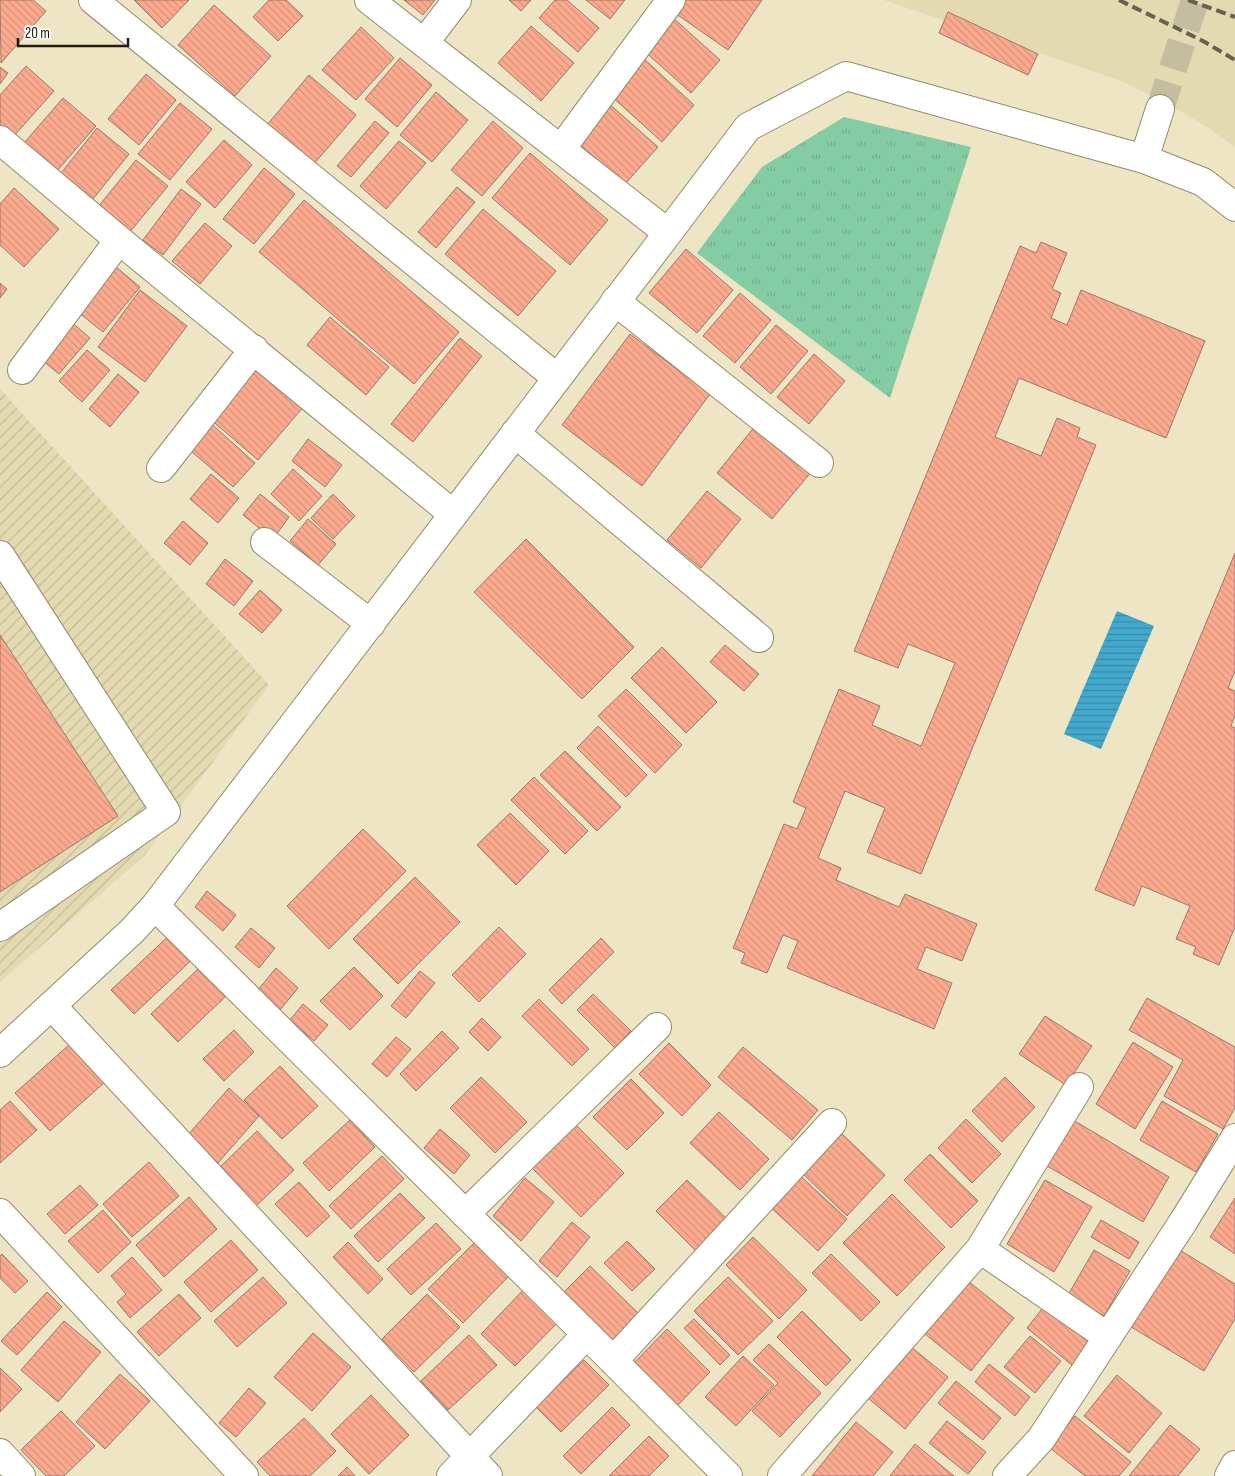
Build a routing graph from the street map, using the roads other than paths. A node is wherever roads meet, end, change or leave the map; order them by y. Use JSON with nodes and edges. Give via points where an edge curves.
{"nodes":[{"id":1,"x":94,"y":0,"type":"edge"},
{"id":2,"x":369,"y":0,"type":"edge"},
{"id":3,"x":457,"y":0,"type":"edge"},
{"id":4,"x":671,"y":0,"type":"edge"},
{"id":5,"x":424,"y":43,"type":"junction"},
{"id":6,"x":1160,"y":109,"type":"tunnel mouth"},
{"id":7,"x":0,"y":140,"type":"edge"},
{"id":8,"x":560,"y":149,"type":"junction"},
{"id":9,"x":1144,"y":159,"type":"junction"},
{"id":10,"x":1235,"y":207,"type":"edge"},
{"id":11,"x":668,"y":233,"type":"junction"},
{"id":12,"x":119,"y":240,"type":"junction"},
{"id":13,"x":616,"y":301,"type":"junction"},
{"id":14,"x":254,"y":349,"type":"junction"},
{"id":15,"x":22,"y":370,"type":"dead end"},
{"id":16,"x":557,"y":378,"type":"junction"},
{"id":17,"x":515,"y":433,"type":"junction"},
{"id":18,"x":819,"y":464,"type":"dead end"},
{"id":19,"x":161,"y":468,"type":"dead end"},
{"id":20,"x":453,"y":514,"type":"junction"},
{"id":21,"x":265,"y":542,"type":"dead end"},
{"id":22,"x":0,"y":555,"type":"edge"},
{"id":23,"x":371,"y":624,"type":"junction"},
{"id":24,"x":760,"y":638,"type":"dead end"},
{"id":25,"x":155,"y":906,"type":"junction"},
{"id":26,"x":0,"y":927,"type":"edge"},
{"id":27,"x":52,"y":1006,"type":"junction"},
{"id":28,"x":657,"y":1027,"type":"dead end"},
{"id":29,"x":0,"y":1053,"type":"edge"},
{"id":30,"x":1079,"y":1087,"type":"dead end"},
{"id":31,"x":832,"y":1122,"type":"dead end"},
{"id":32,"x":1235,"y":1138,"type":"edge"},
{"id":33,"x":0,"y":1213,"type":"edge"},
{"id":34,"x":465,"y":1214,"type":"junction"},
{"id":35,"x":980,"y":1249,"type":"junction"},
{"id":36,"x":586,"y":1335,"type":"junction"},
{"id":37,"x":1108,"y":1337,"type":"junction"},
{"id":38,"x":613,"y":1361,"type":"junction"},
{"id":39,"x":0,"y":1453,"type":"edge"},
{"id":40,"x":1235,"y":1465,"type":"edge"},
{"id":41,"x":470,"y":1470,"type":"edge"},
{"id":42,"x":21,"y":1476,"type":"edge"},
{"id":43,"x":244,"y":1476,"type":"edge"},
{"id":44,"x":728,"y":1476,"type":"edge"},
{"id":45,"x":782,"y":1476,"type":"edge"},
{"id":46,"x":1007,"y":1476,"type":"edge"},
{"id":47,"x":1229,"y":1476,"type":"edge"}],
"edges":[{"from":1,"to":16,"type":"street"},
{"from":2,"to":5,"type":"street"},
{"from":3,"to":5,"type":"street"},
{"from":4,"to":8,"type":"street"},
{"from":5,"to":8,"type":"street"},
{"from":6,"to":9,"type":"street"},
{"from":7,"to":12,"type":"street"},
{"from":8,"to":11,"type":"street"},
{"from":9,"to":10,"type":"street","via":[[1203,182]]},
{"from":9,"to":11,"type":"street","via":[[846,76],[748,127]]},
{"from":11,"to":13,"type":"street"},
{"from":12,"to":14,"type":"street"},
{"from":12,"to":15,"type":"street"},
{"from":13,"to":16,"type":"street"},
{"from":13,"to":18,"type":"street"},
{"from":14,"to":19,"type":"street"},
{"from":14,"to":20,"type":"street"},
{"from":16,"to":17,"type":"street"},
{"from":17,"to":20,"type":"street"},
{"from":17,"to":24,"type":"street"},
{"from":20,"to":23,"type":"street"},
{"from":21,"to":23,"type":"street"},
{"from":22,"to":26,"type":"street","via":[[166,812]]},
{"from":23,"to":25,"type":"street"},
{"from":25,"to":27,"type":"street"},
{"from":25,"to":34,"type":"street"},
{"from":27,"to":29,"type":"street"},
{"from":27,"to":41,"type":"street"},
{"from":28,"to":34,"type":"street"},
{"from":30,"to":35,"type":"street"},
{"from":31,"to":38,"type":"street"},
{"from":32,"to":37,"type":"street"},
{"from":33,"to":43,"type":"street"},
{"from":34,"to":36,"type":"street"},
{"from":35,"to":37,"type":"street"},
{"from":35,"to":45,"type":"street"},
{"from":36,"to":38,"type":"street"},
{"from":36,"to":41,"type":"street"},
{"from":37,"to":46,"type":"street","via":[[1041,1439]]},
{"from":38,"to":44,"type":"street"},
{"from":39,"to":42,"type":"street"},
{"from":40,"to":47,"type":"street"}]}
